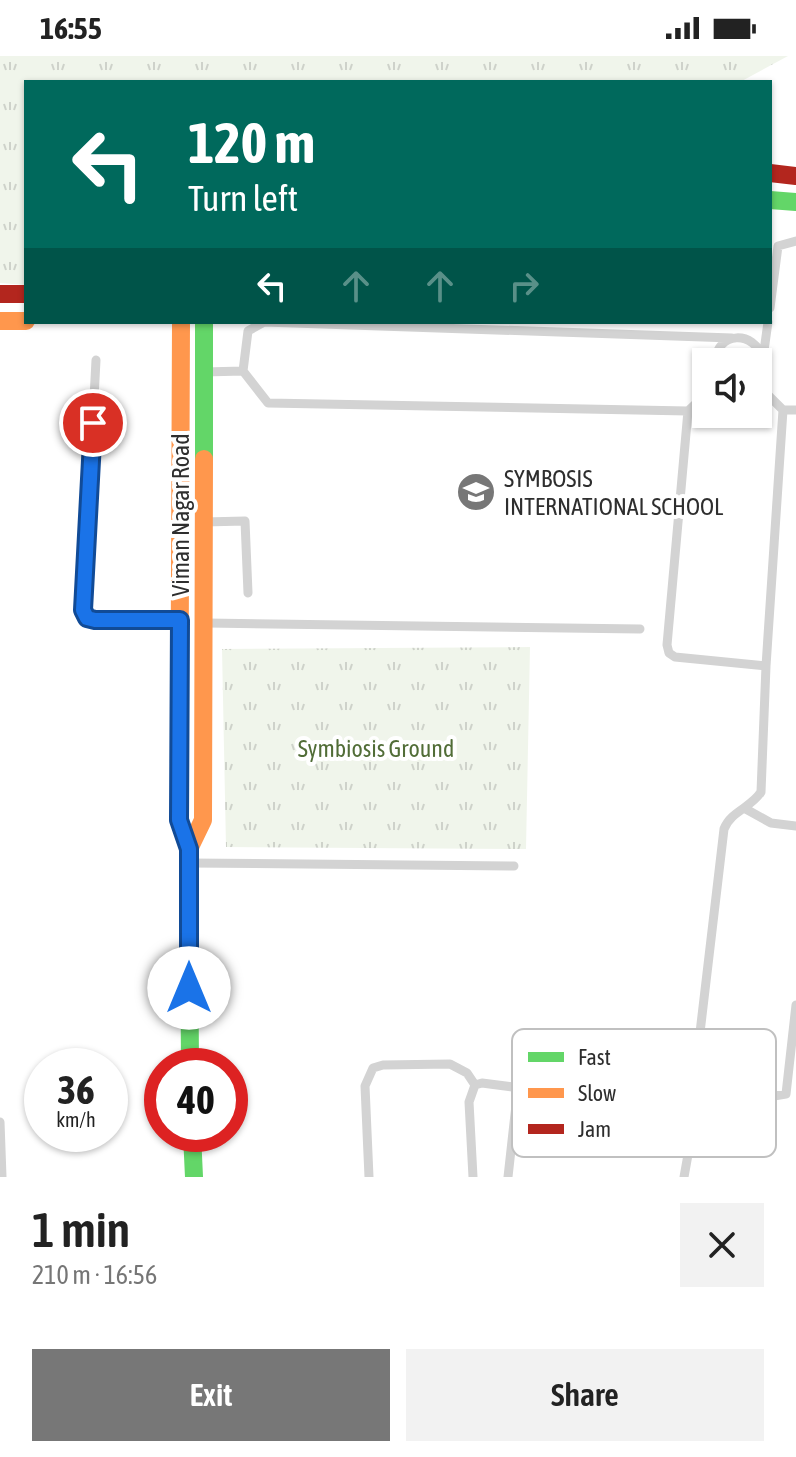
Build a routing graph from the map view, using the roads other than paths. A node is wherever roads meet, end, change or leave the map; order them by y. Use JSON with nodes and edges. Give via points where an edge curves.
{"nodes":[{"id":1,"x":772,"y":173,"type":"edge"},
{"id":2,"x":796,"y":176,"type":"edge"},
{"id":3,"x":772,"y":200,"type":"edge"},
{"id":4,"x":796,"y":202,"type":"edge"},
{"id":5,"x":796,"y":241,"type":"edge"},
{"id":6,"x":772,"y":292,"type":"edge"},
{"id":7,"x":0,"y":294,"type":"edge"},
{"id":8,"x":24,"y":294,"type":"edge"},
{"id":9,"x":0,"y":321,"type":"edge"},
{"id":10,"x":24,"y":321,"type":"edge"},
{"id":11,"x":181,"y":324,"type":"edge"},
{"id":12,"x":204,"y":324,"type":"edge"},
{"id":13,"x":260,"y":324,"type":"edge"},
{"id":14,"x":322,"y":324,"type":"edge"},
{"id":15,"x":768,"y":324,"type":"edge"},
{"id":16,"x":732,"y":338,"type":"junction"},
{"id":17,"x":718,"y":348,"type":"edge"},
{"id":18,"x":759,"y":348,"type":"edge"},
{"id":19,"x":764,"y":348,"type":"edge"},
{"id":20,"x":96,"y":360,"type":"dead end"},
{"id":21,"x":243,"y":371,"type":"junction"},
{"id":22,"x":204,"y":372,"type":"junction"},
{"id":23,"x":772,"y":399,"type":"edge"},
{"id":24,"x":692,"y":407,"type":"edge"},
{"id":25,"x":783,"y":410,"type":"junction"},
{"id":26,"x":796,"y":410,"type":"edge"},
{"id":27,"x":688,"y":411,"type":"junction"},
{"id":28,"x":204,"y":522,"type":"junction"},
{"id":29,"x":248,"y":593,"type":"dead end"},
{"id":30,"x":180,"y":620,"type":"junction"},
{"id":31,"x":203,"y":623,"type":"junction"},
{"id":32,"x":640,"y":629,"type":"dead end"},
{"id":33,"x":766,"y":666,"type":"junction"},
{"id":34,"x":744,"y":808,"type":"junction"},
{"id":35,"x":796,"y":826,"type":"edge"},
{"id":36,"x":189,"y":856,"type":"junction"},
{"id":37,"x":514,"y":866,"type":"dead end"},
{"id":38,"x":796,"y":1005,"type":"edge"},
{"id":39,"x":700,"y":1029,"type":"edge"},
{"id":40,"x":190,"y":1048,"type":"edge"},
{"id":41,"x":475,"y":1085,"type":"junction"},
{"id":42,"x":512,"y":1086,"type":"edge"},
{"id":43,"x":776,"y":1096,"type":"edge"},
{"id":44,"x":0,"y":1122,"type":"edge"},
{"id":45,"x":512,"y":1141,"type":"edge"},
{"id":46,"x":193,"y":1152,"type":"edge"},
{"id":47,"x":688,"y":1157,"type":"edge"},
{"id":48,"x":2,"y":1177,"type":"edge"},
{"id":49,"x":194,"y":1177,"type":"edge"},
{"id":50,"x":369,"y":1177,"type":"edge"},
{"id":51,"x":473,"y":1177,"type":"edge"},
{"id":52,"x":508,"y":1177,"type":"edge"},
{"id":53,"x":684,"y":1177,"type":"edge"}],
"edges":[{"from":1,"to":2,"type":"street"},
{"from":3,"to":4,"type":"street"},
{"from":5,"to":6,"type":"lane","via":[[778,246]]},
{"from":7,"to":8,"type":"street"},
{"from":9,"to":10,"type":"street"},
{"from":11,"to":30,"type":"street","name":"Viman Nagar Road"},
{"from":12,"to":22,"type":"street","name":"Viman Nagar Road"},
{"from":13,"to":21,"type":"lane","via":[[248,331]]},
{"from":14,"to":16,"type":"lane"},
{"from":15,"to":19,"type":"lane"},
{"from":16,"to":17,"type":"lane"},
{"from":16,"to":18,"type":"lane"},
{"from":20,"to":30,"type":"lane","via":[[83,610],[95,620]]},
{"from":21,"to":22,"type":"lane"},
{"from":21,"to":27,"type":"lane","via":[[268,403]]},
{"from":22,"to":28,"type":"street","name":"Viman Nagar Road"},
{"from":23,"to":25,"type":"lane"},
{"from":24,"to":27,"type":"lane"},
{"from":25,"to":26,"type":"lane"},
{"from":25,"to":33,"type":"lane"},
{"from":27,"to":33,"type":"lane","via":[[669,653]]},
{"from":28,"to":29,"type":"lane","via":[[245,521]]},
{"from":28,"to":31,"type":"street","name":"Viman Nagar Road"},
{"from":30,"to":36,"type":"street","name":"Viman Nagar Road","via":[[179,820]]},
{"from":31,"to":32,"type":"lane"},
{"from":31,"to":36,"type":"street","name":"Viman Nagar Road","via":[[203,820]]},
{"from":33,"to":34,"type":"lane","via":[[761,792]]},
{"from":34,"to":35,"type":"lane","via":[[771,823]]},
{"from":34,"to":39,"type":"lane","via":[[728,818],[724,829]]},
{"from":36,"to":37,"type":"lane"},
{"from":36,"to":40,"type":"street","name":"Viman Nagar Road"},
{"from":38,"to":43,"type":"lane","via":[[786,1094]]},
{"from":41,"to":42,"type":"lane"},
{"from":41,"to":50,"type":"lane","via":[[467,1073],[450,1064],[373,1068],[365,1086]]},
{"from":41,"to":51,"type":"lane","via":[[469,1102]]},
{"from":44,"to":48,"type":"lane"},
{"from":45,"to":52,"type":"lane"},
{"from":46,"to":49,"type":"street"},
{"from":47,"to":53,"type":"lane"}]}
